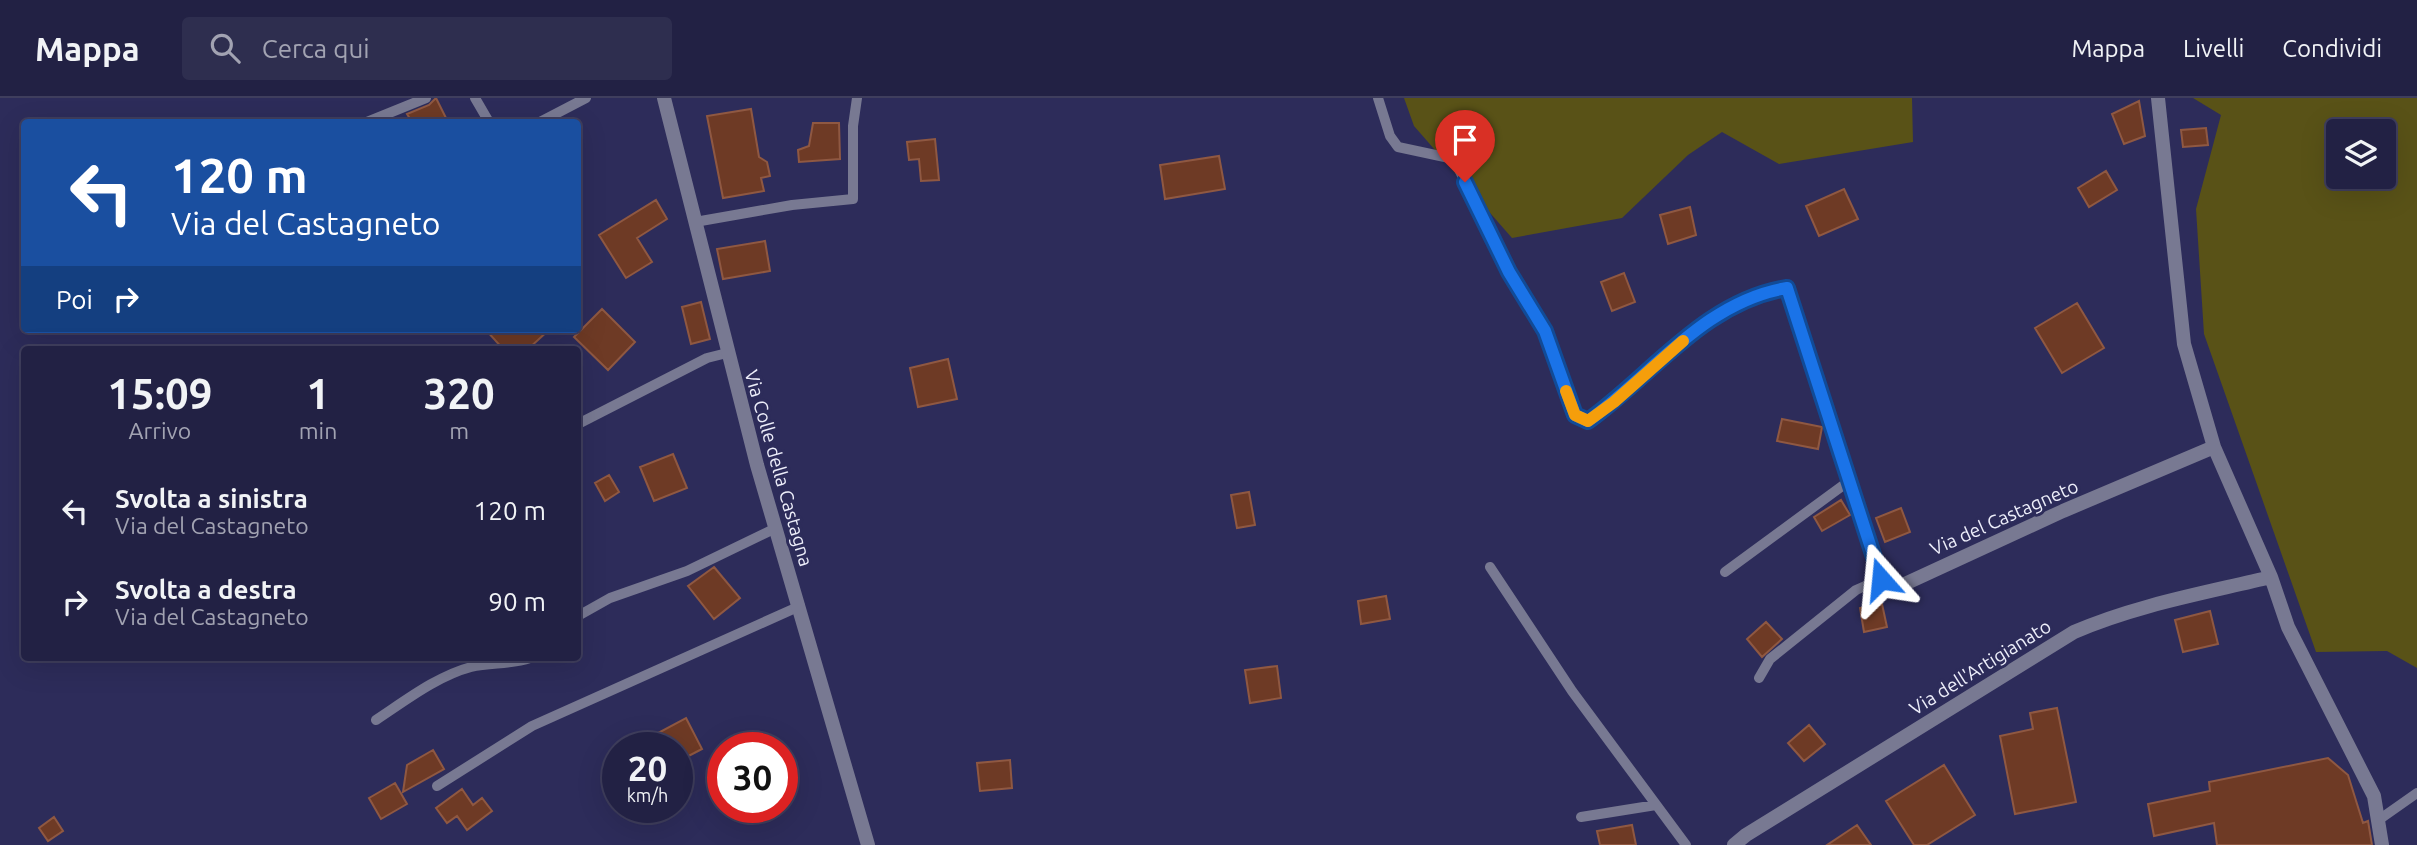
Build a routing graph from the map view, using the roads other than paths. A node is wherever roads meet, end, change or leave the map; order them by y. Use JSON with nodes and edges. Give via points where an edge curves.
{"nodes":[{"id":1,"x":426,"y":98,"type":"edge"},
{"id":2,"x":475,"y":98,"type":"edge"},
{"id":3,"x":586,"y":98,"type":"edge"},
{"id":4,"x":664,"y":98,"type":"edge"},
{"id":5,"x":857,"y":98,"type":"edge"},
{"id":6,"x":1378,"y":98,"type":"edge"},
{"id":7,"x":2158,"y":98,"type":"edge"},
{"id":8,"x":374,"y":119,"type":"edge"},
{"id":9,"x":487,"y":119,"type":"edge"},
{"id":10,"x":546,"y":119,"type":"edge"},
{"id":11,"x":695,"y":222,"type":"junction"},
{"id":12,"x":727,"y":352,"type":"junction"},
{"id":13,"x":581,"y":422,"type":"edge"},
{"id":14,"x":2214,"y":447,"type":"junction"},
{"id":15,"x":1850,"y":484,"type":"junction"},
{"id":16,"x":776,"y":528,"type":"junction"},
{"id":17,"x":1490,"y":567,"type":"dead end"},
{"id":18,"x":1725,"y":572,"type":"dead end"},
{"id":19,"x":2271,"y":577,"type":"junction"},
{"id":20,"x":1881,"y":579,"type":"junction"},
{"id":21,"x":800,"y":606,"type":"junction"},
{"id":22,"x":581,"y":614,"type":"edge"},
{"id":23,"x":522,"y":661,"type":"edge"},
{"id":24,"x":1759,"y":678,"type":"dead end"},
{"id":25,"x":376,"y":720,"type":"dead end"},
{"id":26,"x":437,"y":786,"type":"dead end"},
{"id":27,"x":2417,"y":793,"type":"edge"},
{"id":28,"x":1656,"y":805,"type":"junction"},
{"id":29,"x":1581,"y":817,"type":"dead end"},
{"id":30,"x":2380,"y":819,"type":"junction"},
{"id":31,"x":868,"y":845,"type":"edge"},
{"id":32,"x":1686,"y":845,"type":"edge"},
{"id":33,"x":1734,"y":845,"type":"edge"},
{"id":34,"x":2382,"y":845,"type":"edge"}],
"edges":[{"from":1,"to":8,"type":"lane"},
{"from":2,"to":9,"type":"lane"},
{"from":3,"to":10,"type":"lane"},
{"from":4,"to":11,"type":"street","name":"Via Colle della Castagna"},
{"from":5,"to":11,"type":"lane","via":[[853,199]]},
{"from":6,"to":15,"type":"lane","via":[[1398,147],[1454,159],[1509,272],[1545,331],[1575,415],[1588,421],[1710,319],[1764,292],[1787,288]]},
{"from":7,"to":14,"type":"street","via":[[2184,344]]},
{"from":11,"to":12,"type":"street","name":"Via Colle della Castagna"},
{"from":12,"to":13,"type":"lane"},
{"from":12,"to":16,"type":"street","name":"Via Colle della Castagna"},
{"from":14,"to":19,"type":"street"},
{"from":14,"to":20,"type":"street","name":"Via del Castagneto","via":[[1896,588]]},
{"from":15,"to":18,"type":"lane"},
{"from":15,"to":20,"type":"street"},
{"from":16,"to":21,"type":"street","name":"Via Colle della Castagna"},
{"from":16,"to":22,"type":"lane"},
{"from":17,"to":28,"type":"lane","via":[[1572,691]]},
{"from":19,"to":30,"type":"street","via":[[2288,627],[2363,769]]},
{"from":19,"to":33,"type":"street","name":"Via dell'Artigianato","via":[[2148,607],[2074,632]]},
{"from":20,"to":24,"type":"lane","via":[[1856,590],[1770,659]]},
{"from":21,"to":26,"type":"lane","via":[[532,726]]},
{"from":21,"to":31,"type":"street","name":"Via Colle della Castagna"},
{"from":23,"to":25,"type":"lane","via":[[471,667],[424,688]]},
{"from":27,"to":30,"type":"lane"},
{"from":28,"to":29,"type":"lane"},
{"from":28,"to":32,"type":"lane"},
{"from":30,"to":34,"type":"street"}]}
